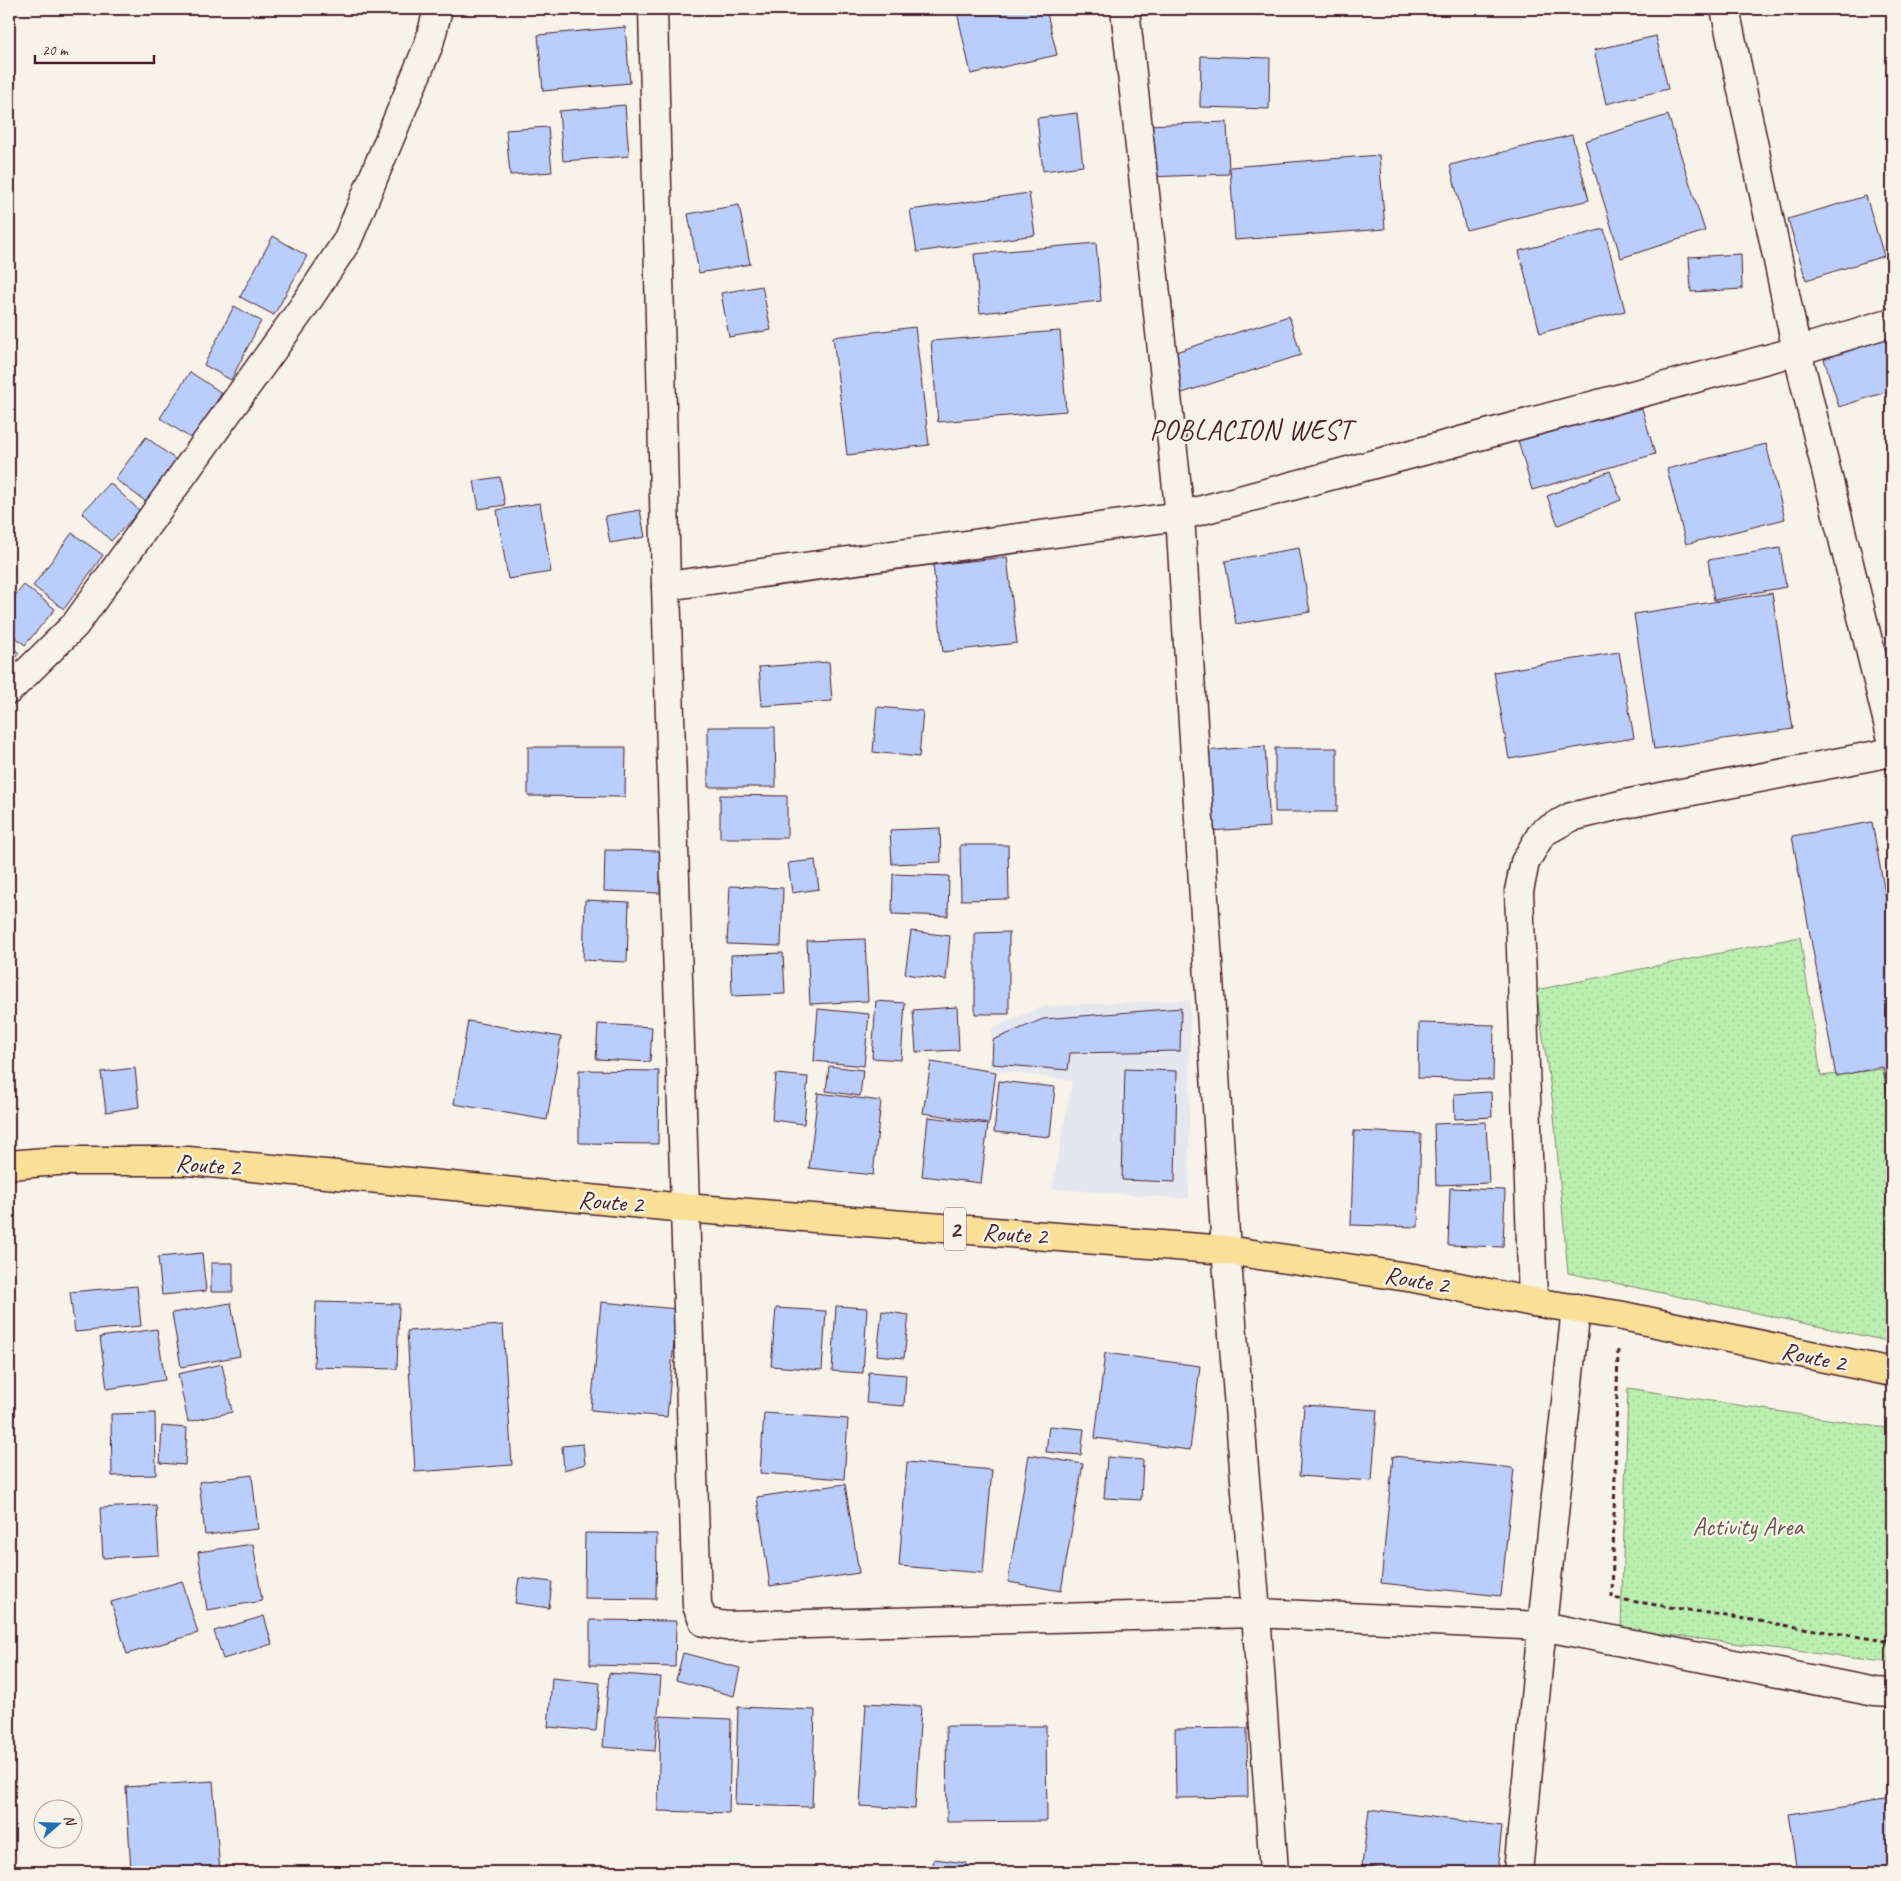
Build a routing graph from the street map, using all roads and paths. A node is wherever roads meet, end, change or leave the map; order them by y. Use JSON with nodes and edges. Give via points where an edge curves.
{"nodes":[{"id":1,"x":438,"y":9,"type":"edge"},
{"id":2,"x":653,"y":9,"type":"edge"},
{"id":3,"x":1125,"y":9,"type":"edge"},
{"id":4,"x":1725,"y":9,"type":"edge"},
{"id":5,"x":1892,"y":322,"type":"edge"},
{"id":6,"x":1797,"y":351,"type":"junction"},
{"id":7,"x":1180,"y":516,"type":"junction"},
{"id":8,"x":666,"y":586,"type":"junction"},
{"id":9,"x":9,"y":690,"type":"edge"},
{"id":10,"x":1892,"y":739,"type":"edge"},
{"id":11,"x":1892,"y":752,"type":"edge"},
{"id":12,"x":9,"y":1165,"type":"edge"},
{"id":13,"x":685,"y":1208,"type":"junction"},
{"id":14,"x":1226,"y":1250,"type":"junction"},
{"id":15,"x":1533,"y":1302,"type":"junction"},
{"id":16,"x":1576,"y":1308,"type":"junction"},
{"id":17,"x":1618,"y":1314,"type":"junction"},
{"id":18,"x":1892,"y":1372,"type":"edge"},
{"id":19,"x":1256,"y":1613,"type":"junction"},
{"id":20,"x":1542,"y":1626,"type":"junction"},
{"id":21,"x":1892,"y":1642,"type":"edge"},
{"id":22,"x":1892,"y":1693,"type":"edge"},
{"id":23,"x":1274,"y":1872,"type":"edge"},
{"id":24,"x":1518,"y":1872,"type":"edge"}],
"edges":[{"from":1,"to":9,"type":"street","via":[[428,44],[347,241],[75,625]]},
{"from":2,"to":8,"type":"street"},
{"from":3,"to":7,"type":"street"},
{"from":4,"to":6,"type":"street"},
{"from":5,"to":6,"type":"street"},
{"from":6,"to":7,"type":"street"},
{"from":6,"to":10,"type":"street"},
{"from":7,"to":8,"type":"street"},
{"from":7,"to":14,"type":"street"},
{"from":8,"to":13,"type":"street"},
{"from":11,"to":15,"type":"street","via":[[1620,805],[1571,818],[1542,833],[1526,862],[1519,891]]},
{"from":12,"to":13,"type":"highway","name":"Route 2","number":"2","via":[[57,1161],[188,1161]]},
{"from":13,"to":14,"type":"highway","name":"Route 2","number":"2"},
{"from":13,"to":19,"type":"street","via":[[697,1606],[704,1622],[726,1626]]},
{"from":14,"to":15,"type":"highway","name":"Route 2","number":"2","via":[[1414,1278]]},
{"from":14,"to":19,"type":"street"},
{"from":15,"to":16,"type":"highway","name":"Route 2","number":"2"},
{"from":16,"to":17,"type":"highway","name":"Route 2","number":"2"},
{"from":16,"to":20,"type":"street"},
{"from":17,"to":18,"type":"highway","name":"Route 2","number":"2"},
{"from":17,"to":21,"type":"path","via":[[1612,1598]]},
{"from":19,"to":20,"type":"street"},
{"from":19,"to":23,"type":"street"},
{"from":20,"to":22,"type":"street"},
{"from":20,"to":24,"type":"street"}]}
